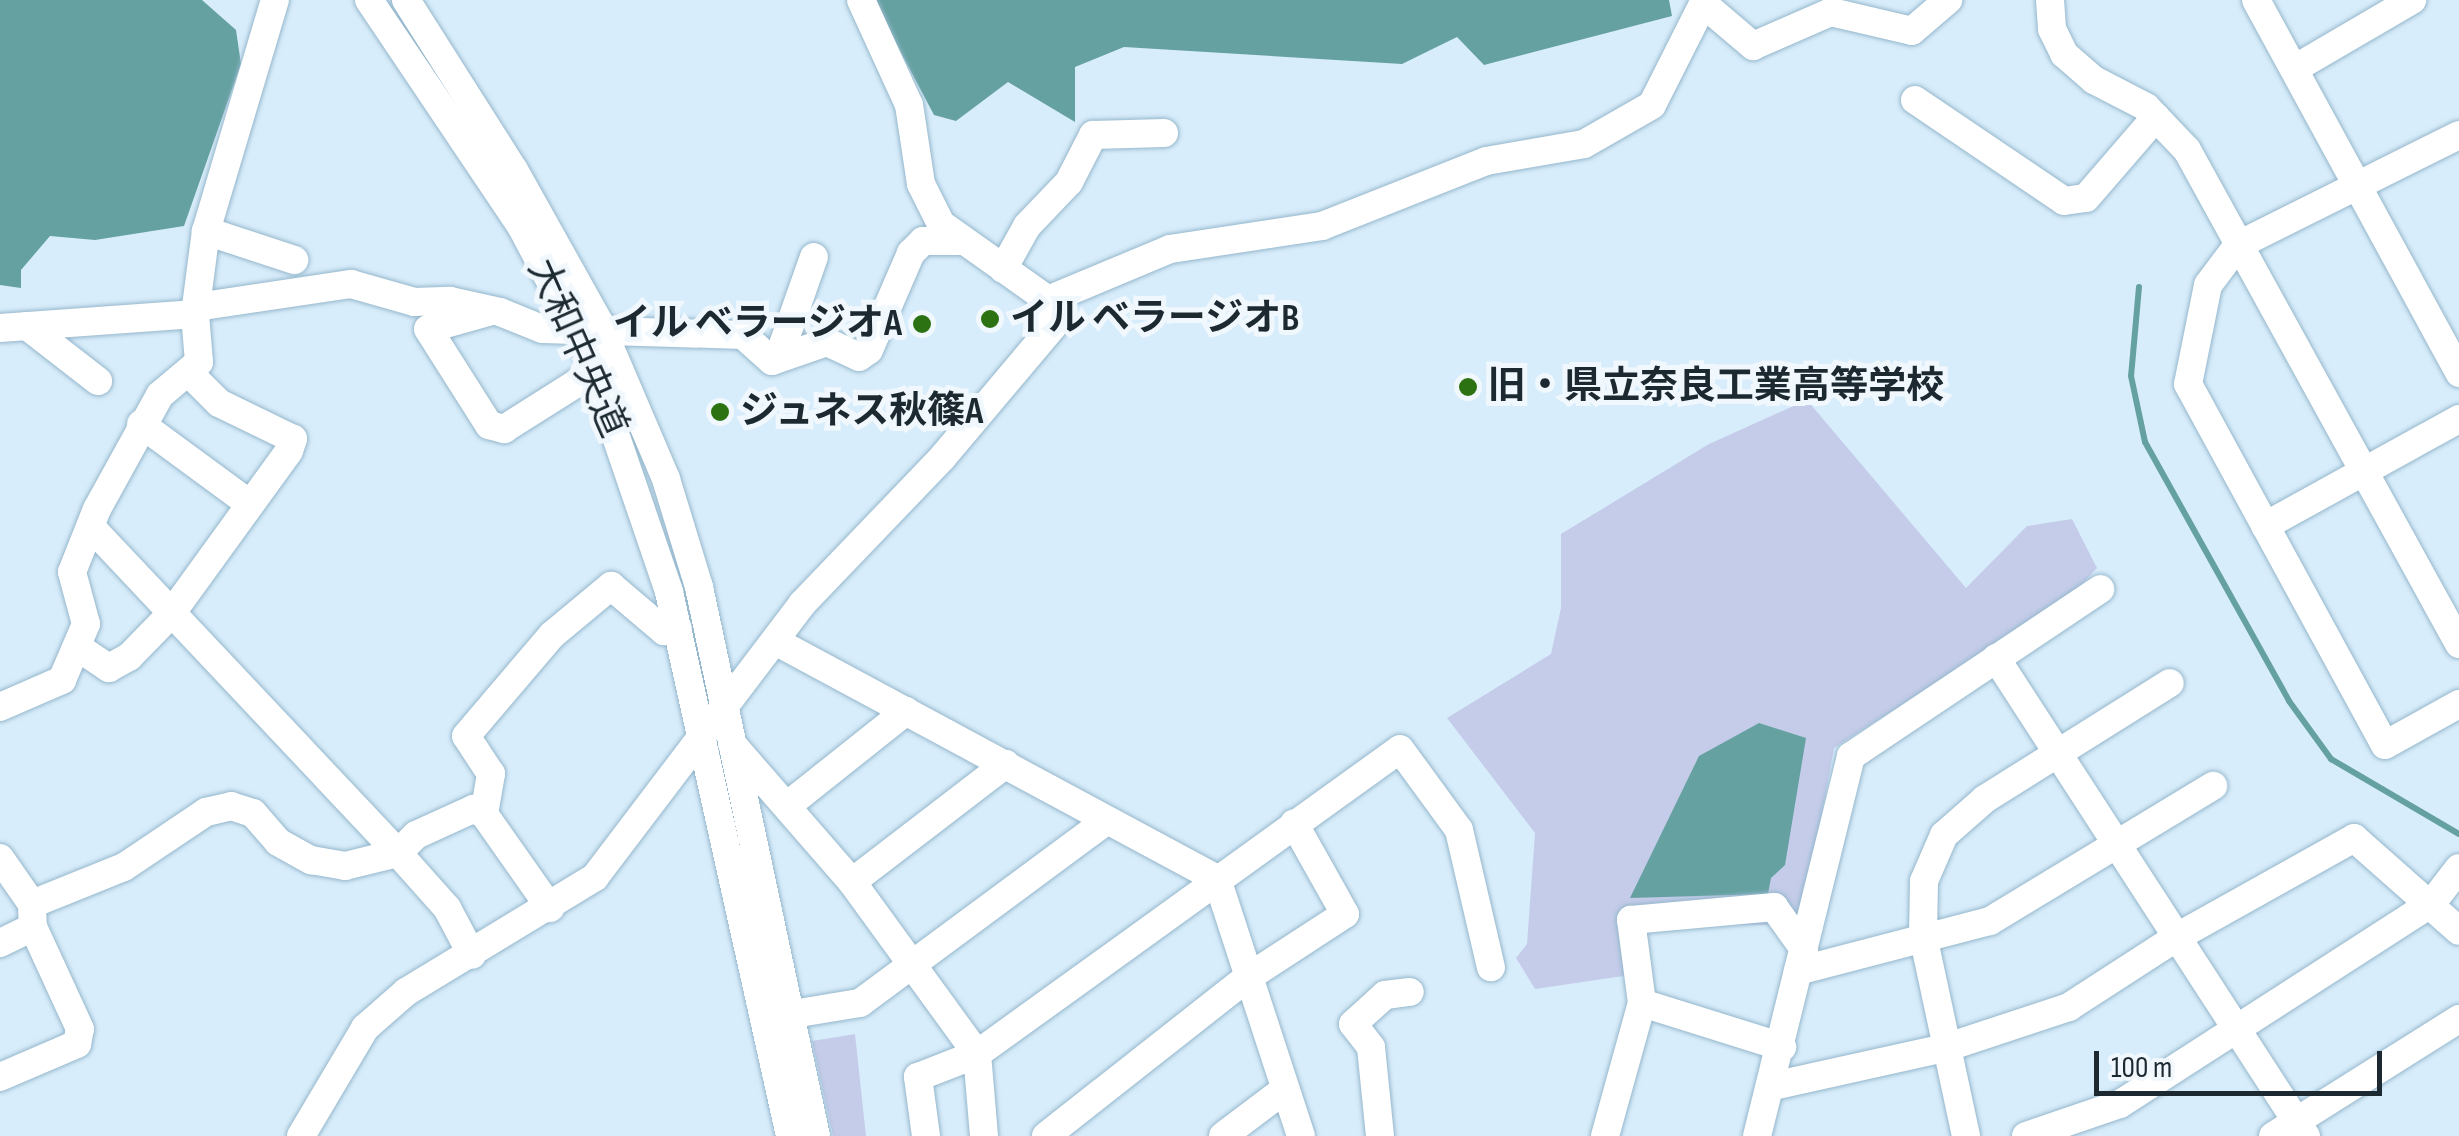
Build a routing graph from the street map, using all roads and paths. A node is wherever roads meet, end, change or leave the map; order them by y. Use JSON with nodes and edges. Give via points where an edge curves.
{"nodes":[{"id":1,"x":275,"y":0,"type":"edge"},
{"id":2,"x":369,"y":0,"type":"edge"},
{"id":3,"x":406,"y":0,"type":"edge"},
{"id":4,"x":862,"y":0,"type":"edge"},
{"id":5,"x":1948,"y":0,"type":"edge"},
{"id":6,"x":2050,"y":0,"type":"edge"},
{"id":7,"x":2256,"y":0,"type":"edge"},
{"id":8,"x":2409,"y":1,"type":"edge"},
{"id":9,"x":1705,"y":3,"type":"edge"},
{"id":10,"x":2294,"y":68,"type":"junction"},
{"id":11,"x":1915,"y":100,"type":"dead end"},
{"id":12,"x":2156,"y":117,"type":"junction"},
{"id":13,"x":1164,"y":132,"type":"dead end"},
{"id":14,"x":2459,"y":135,"type":"edge"},
{"id":15,"x":2358,"y":186,"type":"junction"},
{"id":16,"x":206,"y":231,"type":"junction"},
{"id":17,"x":958,"y":241,"type":"junction"},
{"id":18,"x":2238,"y":245,"type":"junction"},
{"id":19,"x":814,"y":257,"type":"dead end"},
{"id":20,"x":294,"y":260,"type":"dead end"},
{"id":21,"x":1002,"y":269,"type":"junction"},
{"id":22,"x":1048,"y":300,"type":"junction"},
{"id":23,"x":494,"y":310,"type":"junction"},
{"id":24,"x":195,"y":314,"type":"junction"},
{"id":25,"x":14,"y":327,"type":"edge"},
{"id":26,"x":590,"y":331,"type":"junction"},
{"id":27,"x":789,"y":354,"type":"junction"},
{"id":28,"x":188,"y":372,"type":"junction"},
{"id":29,"x":594,"y":372,"type":"junction"},
{"id":30,"x":2459,"y":374,"type":"edge"},
{"id":31,"x":98,"y":381,"type":"dead end"},
{"id":32,"x":2459,"y":420,"type":"edge"},
{"id":33,"x":142,"y":424,"type":"junction"},
{"id":34,"x":2363,"y":472,"type":"junction"},
{"id":35,"x":250,"y":504,"type":"junction"},
{"id":36,"x":2264,"y":526,"type":"junction"},
{"id":37,"x":90,"y":527,"type":"junction"},
{"id":38,"x":2100,"y":589,"type":"dead end"},
{"id":39,"x":171,"y":614,"type":"junction"},
{"id":40,"x":678,"y":628,"type":"junction"},
{"id":41,"x":775,"y":641,"type":"junction"},
{"id":42,"x":2459,"y":644,"type":"edge"},
{"id":43,"x":79,"y":648,"type":"junction"},
{"id":44,"x":1996,"y":658,"type":"junction"},
{"id":45,"x":2170,"y":683,"type":"dead end"},
{"id":46,"x":724,"y":701,"type":"junction"},
{"id":47,"x":2459,"y":704,"type":"edge"},
{"id":48,"x":0,"y":707,"type":"edge"},
{"id":49,"x":906,"y":712,"type":"junction"},
{"id":50,"x":699,"y":735,"type":"junction"},
{"id":51,"x":731,"y":743,"type":"junction"},
{"id":52,"x":2058,"y":755,"type":"junction"},
{"id":53,"x":1006,"y":764,"type":"junction"},
{"id":54,"x":770,"y":783,"type":"junction"},
{"id":55,"x":2213,"y":786,"type":"dead end"},
{"id":56,"x":745,"y":800,"type":"junction"},
{"id":57,"x":788,"y":805,"type":"junction"},
{"id":58,"x":484,"y":814,"type":"junction"},
{"id":59,"x":1106,"y":820,"type":"junction"},
{"id":60,"x":1294,"y":823,"type":"junction"},
{"id":61,"x":2118,"y":847,"type":"junction"},
{"id":62,"x":398,"y":853,"type":"junction"},
{"id":63,"x":0,"y":858,"type":"edge"},
{"id":64,"x":2459,"y":868,"type":"edge"},
{"id":65,"x":1217,"y":879,"type":"junction"},
{"id":66,"x":852,"y":882,"type":"junction"},
{"id":67,"x":2432,"y":903,"type":"junction"},
{"id":68,"x":550,"y":908,"type":"junction"},
{"id":69,"x":32,"y":916,"type":"junction"},
{"id":70,"x":2459,"y":932,"type":"edge"},
{"id":71,"x":1923,"y":935,"type":"junction"},
{"id":72,"x":2177,"y":936,"type":"junction"},
{"id":73,"x":0,"y":943,"type":"edge"},
{"id":74,"x":472,"y":954,"type":"junction"},
{"id":75,"x":1801,"y":960,"type":"junction"},
{"id":76,"x":1490,"y":967,"type":"dead end"},
{"id":77,"x":914,"y":968,"type":"junction"},
{"id":78,"x":1247,"y":978,"type":"junction"},
{"id":79,"x":1410,"y":992,"type":"dead end"},
{"id":80,"x":1642,"y":1002,"type":"junction"},
{"id":81,"x":777,"y":1016,"type":"junction"},
{"id":82,"x":2459,"y":1020,"type":"edge"},
{"id":83,"x":2237,"y":1029,"type":"junction"},
{"id":84,"x":1782,"y":1047,"type":"junction"},
{"id":85,"x":1944,"y":1048,"type":"junction"},
{"id":86,"x":977,"y":1054,"type":"junction"},
{"id":87,"x":0,"y":1077,"type":"edge"},
{"id":88,"x":1773,"y":1086,"type":"junction"},
{"id":89,"x":1284,"y":1090,"type":"junction"},
{"id":90,"x":2292,"y":1131,"type":"edge"},
{"id":91,"x":301,"y":1136,"type":"edge"},
{"id":92,"x":790,"y":1136,"type":"edge"},
{"id":93,"x":816,"y":1136,"type":"edge"},
{"id":94,"x":926,"y":1136,"type":"edge"},
{"id":95,"x":984,"y":1136,"type":"edge"},
{"id":96,"x":1046,"y":1136,"type":"edge"},
{"id":97,"x":1223,"y":1136,"type":"edge"},
{"id":98,"x":1301,"y":1136,"type":"edge"},
{"id":99,"x":1380,"y":1136,"type":"edge"},
{"id":100,"x":1605,"y":1136,"type":"edge"},
{"id":101,"x":1757,"y":1136,"type":"edge"},
{"id":102,"x":1966,"y":1136,"type":"edge"},
{"id":103,"x":2026,"y":1136,"type":"edge"}],
"edges":[{"from":1,"to":16,"type":"street"},
{"from":2,"to":26,"type":"street","name":"大和中央道"},
{"from":3,"to":26,"type":"street","name":"大和中央道","via":[[514,170]]},
{"from":4,"to":17,"type":"street","via":[[909,106],[922,184],[941,224]]},
{"from":5,"to":9,"type":"street","via":[[1912,30],[1831,12],[1753,46]]},
{"from":6,"to":12,"type":"street","via":[[2052,29],[2064,54]]},
{"from":7,"to":10,"type":"street"},
{"from":8,"to":10,"type":"street"},
{"from":9,"to":22,"type":"street","via":[[1652,105],[1584,144],[1486,161],[1322,226],[1170,250]]},
{"from":10,"to":15,"type":"street"},
{"from":11,"to":12,"type":"street","via":[[2064,200],[2086,198]]},
{"from":12,"to":18,"type":"street","via":[[2186,150]]},
{"from":13,"to":21,"type":"street","via":[[1093,135],[1069,182],[1028,226]]},
{"from":14,"to":15,"type":"street"},
{"from":15,"to":18,"type":"street"},
{"from":15,"to":30,"type":"street"},
{"from":16,"to":20,"type":"street"},
{"from":16,"to":24,"type":"street"},
{"from":17,"to":21,"type":"street"},
{"from":17,"to":27,"type":"street","via":[[923,241],[911,253],[859,357],[827,342]]},
{"from":18,"to":34,"type":"street"},
{"from":18,"to":36,"type":"street","via":[[2208,286],[2188,384]]},
{"from":19,"to":27,"type":"street","via":[[784,342]]},
{"from":21,"to":22,"type":"street"},
{"from":22,"to":41,"type":"street","via":[[1052,326]]},
{"from":23,"to":24,"type":"street","via":[[450,300],[414,302],[351,284],[203,306]]},
{"from":23,"to":26,"type":"street","via":[[542,328]]},
{"from":23,"to":29,"type":"street","via":[[428,329],[489,425],[504,429]]},
{"from":24,"to":25,"type":"street"},
{"from":24,"to":28,"type":"street","via":[[199,362]]},
{"from":25,"to":31,"type":"street"},
{"from":26,"to":27,"type":"street","via":[[743,335],[772,361]]},
{"from":26,"to":29,"type":"street","name":"大和中央道"},
{"from":26,"to":46,"type":"street","name":"大和中央道","via":[[666,479],[700,587]]},
{"from":28,"to":33,"type":"street","via":[[171,382]]},
{"from":28,"to":35,"type":"street","via":[[219,404],[293,439]]},
{"from":29,"to":40,"type":"street","name":"大和中央道"},
{"from":32,"to":34,"type":"street"},
{"from":33,"to":35,"type":"street"},
{"from":33,"to":37,"type":"street"},
{"from":34,"to":36,"type":"street"},
{"from":34,"to":42,"type":"street"},
{"from":35,"to":39,"type":"street"},
{"from":36,"to":47,"type":"street","via":[[2385,745]]},
{"from":37,"to":39,"type":"street"},
{"from":37,"to":43,"type":"street","via":[[72,572],[86,624]]},
{"from":38,"to":44,"type":"street"},
{"from":39,"to":43,"type":"street","via":[[109,668]]},
{"from":39,"to":62,"type":"street"},
{"from":40,"to":50,"type":"street","name":"大和中央道"},
{"from":40,"to":58,"type":"street","via":[[664,631],[612,586],[552,635],[466,736],[490,774]]},
{"from":41,"to":46,"type":"street"},
{"from":41,"to":49,"type":"street"},
{"from":43,"to":48,"type":"street","via":[[62,680]]},
{"from":44,"to":52,"type":"street"},
{"from":44,"to":75,"type":"street","via":[[1852,756]]},
{"from":45,"to":52,"type":"street"},
{"from":46,"to":50,"type":"street"},
{"from":46,"to":51,"type":"street","name":"大和中央道"},
{"from":49,"to":53,"type":"street"},
{"from":49,"to":57,"type":"street"},
{"from":50,"to":68,"type":"street","via":[[595,877]]},
{"from":50,"to":81,"type":"street","name":"大和中央道"},
{"from":51,"to":54,"type":"street"},
{"from":51,"to":56,"type":"street","name":"大和中央道"},
{"from":52,"to":61,"type":"street"},
{"from":52,"to":71,"type":"street","via":[[1985,799],[1944,835],[1924,881]]},
{"from":53,"to":59,"type":"street"},
{"from":53,"to":66,"type":"street"},
{"from":54,"to":56,"type":"street","via":[[754,784]]},
{"from":54,"to":57,"type":"street"},
{"from":55,"to":61,"type":"street"},
{"from":56,"to":81,"type":"street","name":"大和中央道"},
{"from":57,"to":66,"type":"street"},
{"from":58,"to":62,"type":"street","via":[[473,809],[416,835]]},
{"from":58,"to":68,"type":"street"},
{"from":59,"to":65,"type":"street"},
{"from":59,"to":77,"type":"street"},
{"from":60,"to":65,"type":"street"},
{"from":60,"to":76,"type":"street","via":[[1400,749],[1459,830]]},
{"from":60,"to":78,"type":"street","via":[[1346,914]]},
{"from":61,"to":71,"type":"street","via":[[1990,921]]},
{"from":61,"to":72,"type":"street"},
{"from":62,"to":69,"type":"street","via":[[346,866],[311,860],[278,842],[252,813],[231,806],[206,812],[124,867]]},
{"from":62,"to":74,"type":"street","via":[[447,908]]},
{"from":63,"to":69,"type":"street"},
{"from":64,"to":67,"type":"street"},
{"from":65,"to":78,"type":"street"},
{"from":65,"to":86,"type":"street"},
{"from":66,"to":77,"type":"street"},
{"from":67,"to":70,"type":"street"},
{"from":67,"to":72,"type":"street","via":[[2354,838]]},
{"from":67,"to":83,"type":"street"},
{"from":68,"to":74,"type":"street"},
{"from":69,"to":73,"type":"street"},
{"from":69,"to":87,"type":"street","via":[[80,1029],[77,1044]]},
{"from":71,"to":75,"type":"street"},
{"from":71,"to":85,"type":"street"},
{"from":72,"to":83,"type":"street"},
{"from":72,"to":85,"type":"street","via":[[2070,1006]]},
{"from":74,"to":91,"type":"street","via":[[406,992],[365,1028]]},
{"from":75,"to":80,"type":"street","via":[[1774,906],[1630,920]]},
{"from":75,"to":84,"type":"street"},
{"from":77,"to":81,"type":"street","via":[[860,1004]]},
{"from":77,"to":86,"type":"street"},
{"from":78,"to":89,"type":"street"},
{"from":78,"to":96,"type":"street"},
{"from":79,"to":99,"type":"street","via":[[1385,995],[1353,1024],[1372,1047]]},
{"from":80,"to":84,"type":"street"},
{"from":80,"to":100,"type":"street"},
{"from":81,"to":92,"type":"street"},
{"from":81,"to":93,"type":"street"},
{"from":82,"to":90,"type":"street"},
{"from":83,"to":90,"type":"street"},
{"from":83,"to":103,"type":"street","via":[[2120,1104]]},
{"from":84,"to":88,"type":"street"},
{"from":85,"to":88,"type":"street"},
{"from":85,"to":102,"type":"street"},
{"from":86,"to":94,"type":"street","via":[[918,1077]]},
{"from":86,"to":95,"type":"street"},
{"from":88,"to":101,"type":"street"},
{"from":89,"to":97,"type":"street"},
{"from":89,"to":98,"type":"street"}]}
